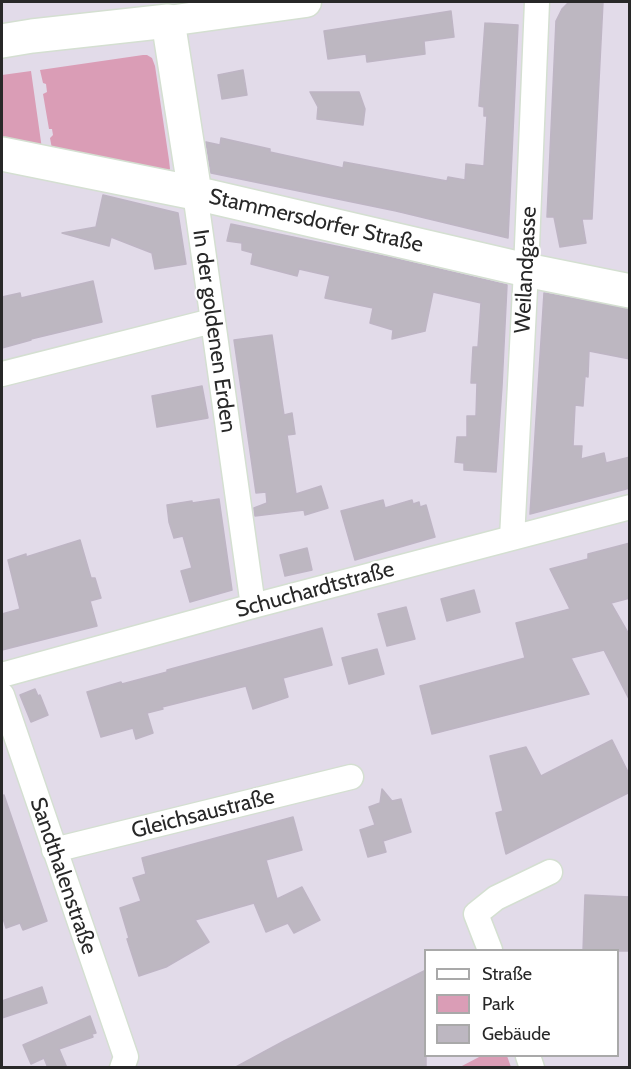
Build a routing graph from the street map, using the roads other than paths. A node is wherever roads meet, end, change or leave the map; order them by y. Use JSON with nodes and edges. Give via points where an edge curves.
{"nodes":[{"id":1,"x":306,"y":2,"type":"edge"},
{"id":2,"x":537,"y":2,"type":"edge"},
{"id":3,"x":168,"y":21,"type":"junction"},
{"id":4,"x":2,"y":41,"type":"edge"},
{"id":5,"x":2,"y":154,"type":"edge"},
{"id":6,"x":195,"y":193,"type":"junction"},
{"id":7,"x":526,"y":270,"type":"junction"},
{"id":8,"x":630,"y":291,"type":"edge"},
{"id":9,"x":212,"y":321,"type":"junction"},
{"id":10,"x":2,"y":374,"type":"edge"},
{"id":11,"x":630,"y":507,"type":"edge"},
{"id":12,"x":512,"y":538,"type":"junction"},
{"id":13,"x":253,"y":606,"type":"junction"},
{"id":14,"x":2,"y":675,"type":"edge"},
{"id":15,"x":2,"y":695,"type":"edge"},
{"id":16,"x":351,"y":777,"type":"dead end"},
{"id":17,"x":54,"y":850,"type":"junction"},
{"id":18,"x":550,"y":872,"type":"dead end"},
{"id":19,"x":489,"y":949,"type":"edge"},
{"id":20,"x":124,"y":1062,"type":"edge"}],
"edges":[{"from":1,"to":3,"type":"street"},
{"from":2,"to":7,"type":"street","name":"Weilandgasse"},
{"from":3,"to":4,"type":"main road"},
{"from":3,"to":6,"type":"main road","name":"In der goldenen Erden"},
{"from":5,"to":6,"type":"main road","name":"Stammersdorfer Straße"},
{"from":6,"to":7,"type":"main road","name":"Stammersdorfer Straße"},
{"from":6,"to":9,"type":"street","name":"In der goldenen Erden"},
{"from":7,"to":8,"type":"main road","name":"Stammersdorfer Straße"},
{"from":7,"to":12,"type":"street","name":"Weilandgasse"},
{"from":9,"to":10,"type":"street"},
{"from":9,"to":13,"type":"street","name":"In der goldenen Erden"},
{"from":11,"to":12,"type":"street","name":"Schuchardtstraße"},
{"from":12,"to":13,"type":"street","name":"Schuchardtstraße"},
{"from":13,"to":14,"type":"street","name":"Schuchardtstraße"},
{"from":15,"to":17,"type":"street","name":"Sandthalenstraße"},
{"from":16,"to":17,"type":"street","name":"Gleichsaustraße"},
{"from":17,"to":20,"type":"street","name":"Sandthalenstraße"},
{"from":18,"to":19,"type":"street","via":[[496,898],[476,914]]}]}
